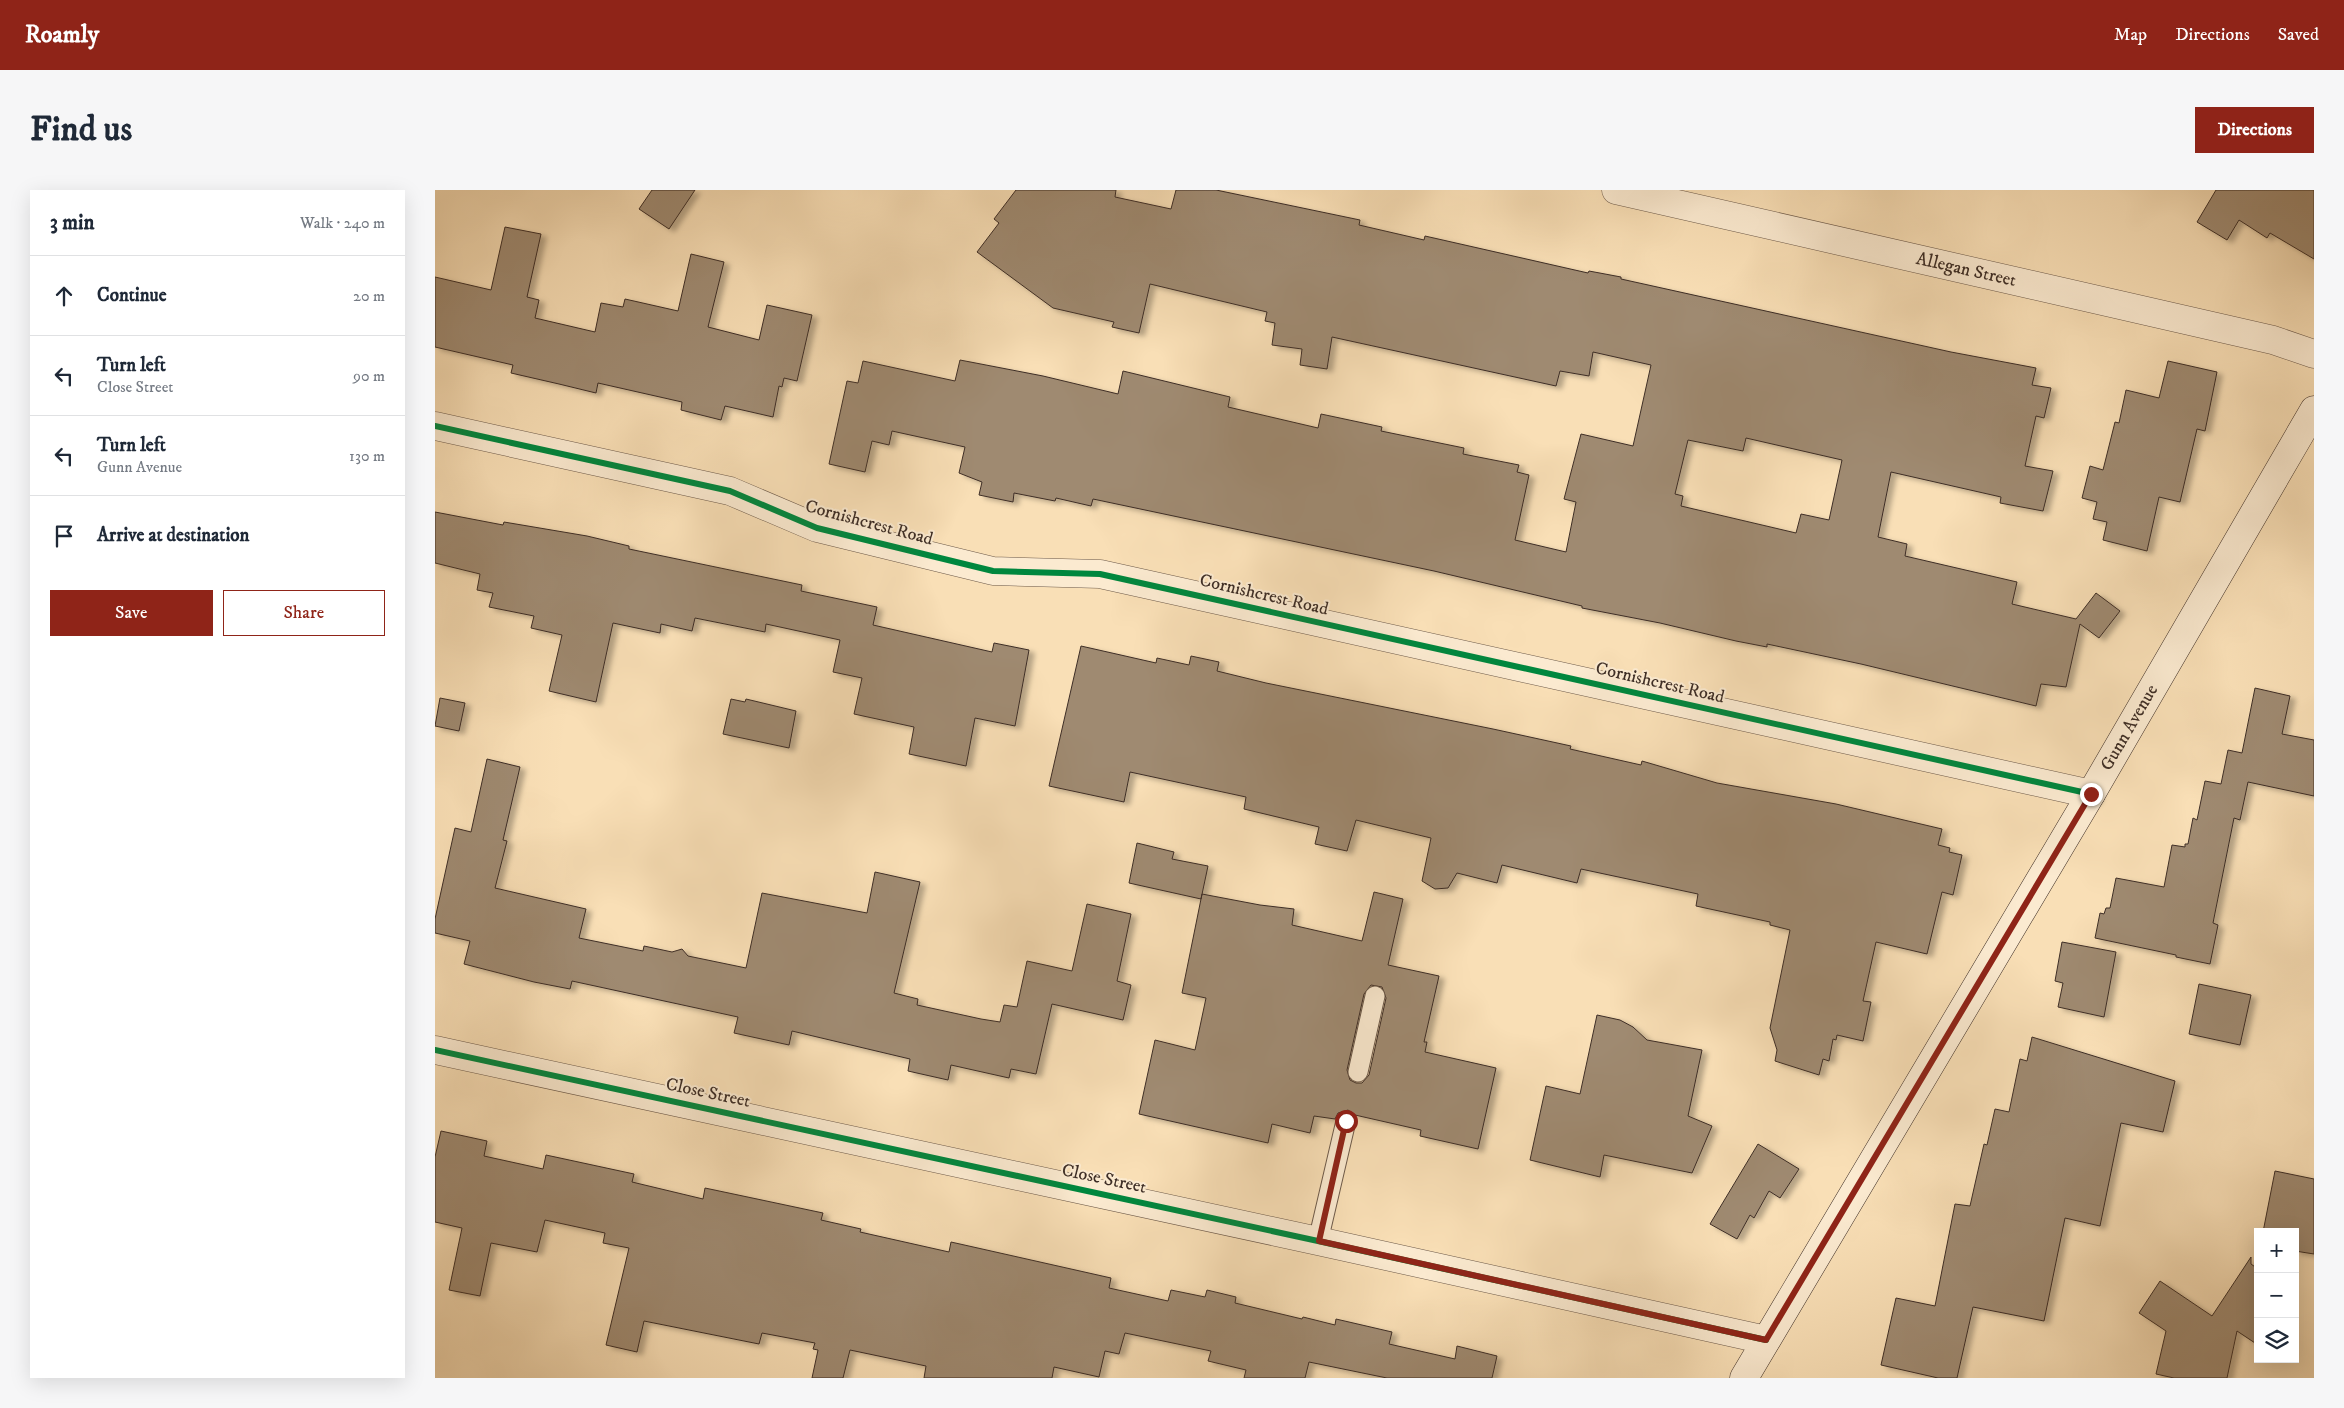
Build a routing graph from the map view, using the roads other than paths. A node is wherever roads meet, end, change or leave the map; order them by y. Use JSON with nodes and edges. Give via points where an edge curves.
{"nodes":[{"id":1,"x":1616,"y":190,"type":"edge"},
{"id":2,"x":2314,"y":354,"type":"edge"},
{"id":3,"x":2314,"y":410,"type":"edge"},
{"id":4,"x":435,"y":426,"type":"edge"},
{"id":5,"x":2091,"y":794,"type":"junction"},
{"id":6,"x":1375,"y":996,"type":"dead end"},
{"id":7,"x":435,"y":1050,"type":"edge"},
{"id":8,"x":1358,"y":1072,"type":"dead end"},
{"id":9,"x":1346,"y":1121,"type":"dead end"},
{"id":10,"x":1319,"y":1241,"type":"junction"},
{"id":11,"x":1766,"y":1340,"type":"junction"},
{"id":12,"x":1744,"y":1378,"type":"edge"}],
"edges":[{"from":1,"to":2,"type":"street","name":"Allegan Street","via":[[2273,340]]},
{"from":3,"to":5,"type":"street","name":"Gunn Avenue"},
{"from":4,"to":5,"type":"street","name":"Cornishcrest Road","via":[[730,491],[817,528],[993,571],[1100,574]]},
{"from":5,"to":11,"type":"street","name":"Gunn Avenue"},
{"from":6,"to":8,"type":"lane"},
{"from":7,"to":10,"type":"street","name":"Close Street"},
{"from":9,"to":10,"type":"lane"},
{"from":10,"to":11,"type":"street","name":"Close Street"},
{"from":11,"to":12,"type":"street","name":"Gunn Avenue"}]}
